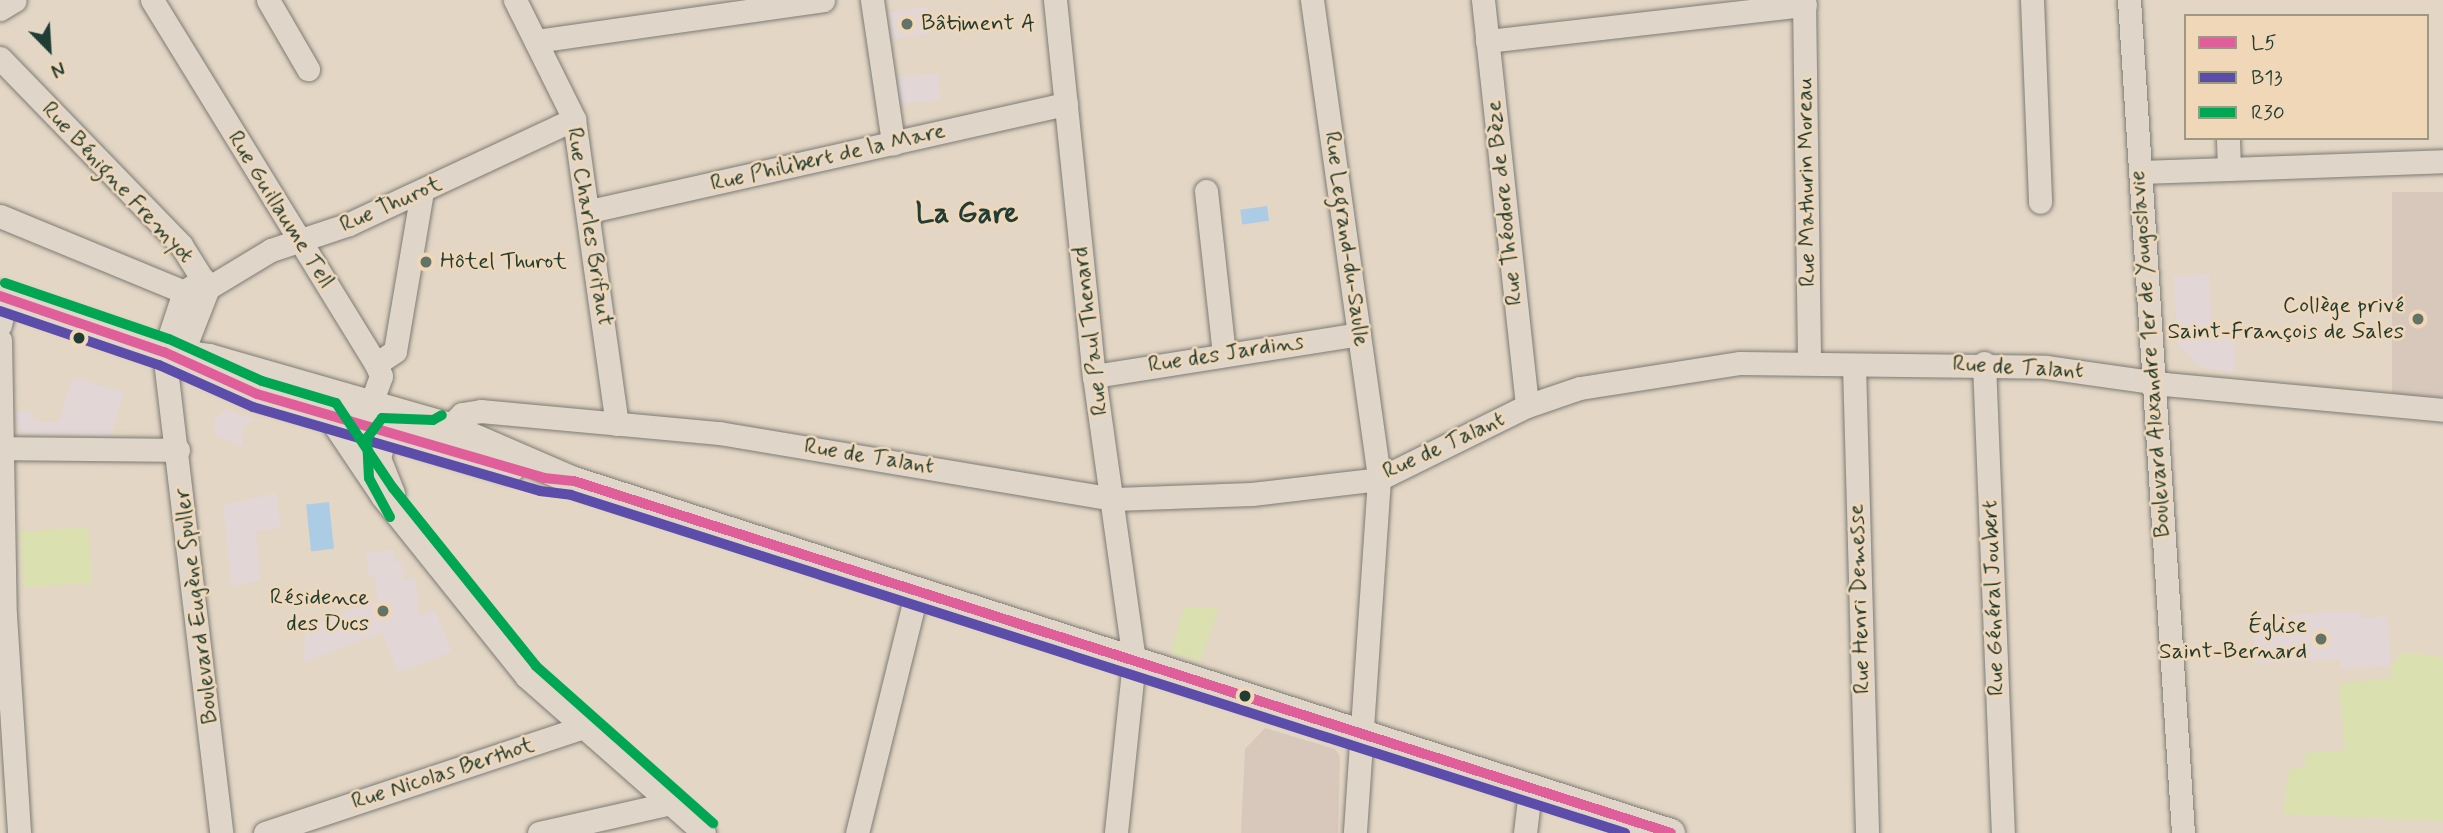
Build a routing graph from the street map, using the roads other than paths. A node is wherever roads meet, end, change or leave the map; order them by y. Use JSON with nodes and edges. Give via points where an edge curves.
{"nodes":[{"id":1,"x":15,"y":0,"type":"edge"},
{"id":2,"x":152,"y":0,"type":"edge"},
{"id":3,"x":268,"y":0,"type":"edge"},
{"id":4,"x":515,"y":0,"type":"edge"},
{"id":5,"x":823,"y":0,"type":"edge"},
{"id":6,"x":872,"y":0,"type":"edge"},
{"id":7,"x":1055,"y":0,"type":"edge"},
{"id":8,"x":1312,"y":0,"type":"edge"},
{"id":9,"x":1483,"y":0,"type":"edge"},
{"id":10,"x":2032,"y":0,"type":"edge"},
{"id":11,"x":2129,"y":0,"type":"edge"},
{"id":12,"x":1805,"y":2,"type":"edge"},
{"id":13,"x":0,"y":9,"type":"edge"},
{"id":14,"x":536,"y":41,"type":"junction"},
{"id":15,"x":1488,"y":41,"type":"junction"},
{"id":16,"x":0,"y":58,"type":"edge"},
{"id":17,"x":308,"y":69,"type":"dead end"},
{"id":18,"x":1066,"y":104,"type":"junction"},
{"id":19,"x":574,"y":119,"type":"junction"},
{"id":20,"x":2228,"y":140,"type":"edge"},
{"id":21,"x":893,"y":143,"type":"junction"},
{"id":22,"x":2443,"y":161,"type":"edge"},
{"id":23,"x":2229,"y":169,"type":"junction"},
{"id":24,"x":2140,"y":172,"type":"junction"},
{"id":25,"x":1206,"y":191,"type":"dead end"},
{"id":26,"x":422,"y":192,"type":"junction"},
{"id":27,"x":2040,"y":202,"type":"dead end"},
{"id":28,"x":590,"y":211,"type":"junction"},
{"id":29,"x":0,"y":216,"type":"edge"},
{"id":30,"x":299,"y":241,"type":"junction"},
{"id":31,"x":205,"y":283,"type":"junction"},
{"id":32,"x":184,"y":292,"type":"junction"},
{"id":33,"x":3,"y":297,"type":"edge"},
{"id":34,"x":0,"y":325,"type":"edge"},
{"id":35,"x":1359,"y":334,"type":"junction"},
{"id":36,"x":0,"y":340,"type":"edge"},
{"id":37,"x":1224,"y":353,"type":"junction"},
{"id":38,"x":175,"y":361,"type":"junction"},
{"id":39,"x":1809,"y":363,"type":"junction"},
{"id":40,"x":1984,"y":363,"type":"junction"},
{"id":41,"x":376,"y":364,"type":"junction"},
{"id":42,"x":1854,"y":365,"type":"junction"},
{"id":43,"x":1094,"y":376,"type":"junction"},
{"id":44,"x":223,"y":378,"type":"junction"},
{"id":45,"x":2158,"y":383,"type":"junction"},
{"id":46,"x":1527,"y":407,"type":"junction"},
{"id":47,"x":2443,"y":410,"type":"edge"},
{"id":48,"x":327,"y":414,"type":"junction"},
{"id":49,"x":374,"y":419,"type":"junction"},
{"id":50,"x":617,"y":424,"type":"junction"},
{"id":51,"x":438,"y":430,"type":"junction"},
{"id":52,"x":1,"y":448,"type":"edge"},
{"id":53,"x":178,"y":450,"type":"junction"},
{"id":54,"x":365,"y":471,"type":"junction"},
{"id":55,"x":1378,"y":479,"type":"junction"},
{"id":56,"x":573,"y":481,"type":"junction"},
{"id":57,"x":1115,"y":499,"type":"junction"},
{"id":58,"x":413,"y":530,"type":"junction"},
{"id":59,"x":917,"y":592,"type":"junction"},
{"id":60,"x":2,"y":615,"type":"edge"},
{"id":61,"x":1134,"y":661,"type":"junction"},
{"id":62,"x":581,"y":728,"type":"junction"},
{"id":63,"x":1360,"y":732,"type":"junction"},
{"id":64,"x":6,"y":734,"type":"edge"},
{"id":65,"x":1530,"y":791,"type":"junction"},
{"id":66,"x":671,"y":803,"type":"junction"},
{"id":67,"x":19,"y":833,"type":"edge"},
{"id":68,"x":221,"y":833,"type":"edge"},
{"id":69,"x":265,"y":833,"type":"edge"},
{"id":70,"x":539,"y":833,"type":"edge"},
{"id":71,"x":704,"y":833,"type":"edge"},
{"id":72,"x":857,"y":833,"type":"edge"},
{"id":73,"x":1116,"y":833,"type":"edge"},
{"id":74,"x":1355,"y":833,"type":"edge"},
{"id":75,"x":1525,"y":833,"type":"edge"},
{"id":76,"x":1671,"y":833,"type":"edge"},
{"id":77,"x":1867,"y":833,"type":"edge"},
{"id":78,"x":2003,"y":833,"type":"edge"},
{"id":79,"x":2183,"y":833,"type":"edge"}],
"edges":[{"from":1,"to":13,"type":"street"},
{"from":2,"to":30,"type":"street","name":"Rue Guillaume Tell"},
{"from":3,"to":17,"type":"street"},
{"from":4,"to":14,"type":"street","name":"Rue Charles Brifaut"},
{"from":5,"to":14,"type":"street"},
{"from":6,"to":21,"type":"street"},
{"from":7,"to":18,"type":"street","name":"Rue Paul Thenard"},
{"from":8,"to":35,"type":"street","name":"Rue Legrand-du-Saulle"},
{"from":9,"to":15,"type":"street","name":"Rue Théodore de Bèze"},
{"from":10,"to":27,"type":"street"},
{"from":11,"to":24,"type":"street","name":"Boulevard Alexandre 1er de Yougoslavie"},
{"from":12,"to":15,"type":"street"},
{"from":12,"to":39,"type":"street","name":"Rue Mathurin Moreau"},
{"from":14,"to":19,"type":"street","name":"Rue Charles Brifaut"},
{"from":15,"to":46,"type":"street","name":"Rue Théodore de Bèze"},
{"from":16,"to":31,"type":"street","name":"Rue Bénigne Fremyot","via":[[181,245]]},
{"from":18,"to":21,"type":"street","name":"Rue Philibert de la Mare"},
{"from":18,"to":43,"type":"street","name":"Rue Paul Thenard"},
{"from":19,"to":26,"type":"street","name":"Rue Thurot"},
{"from":19,"to":28,"type":"street","name":"Rue Charles Brifaut"},
{"from":20,"to":23,"type":"street"},
{"from":21,"to":28,"type":"street","name":"Rue Philibert de la Mare"},
{"from":22,"to":23,"type":"street"},
{"from":23,"to":24,"type":"street"},
{"from":24,"to":45,"type":"street","name":"Boulevard Alexandre 1er de Yougoslavie"},
{"from":25,"to":37,"type":"street"},
{"from":26,"to":30,"type":"street","name":"Rue Thurot"},
{"from":26,"to":41,"type":"street","via":[[395,351]]},
{"from":28,"to":50,"type":"street","name":"Rue Charles Brifaut"},
{"from":29,"to":32,"type":"street"},
{"from":30,"to":31,"type":"street","name":"Rue Thurot"},
{"from":30,"to":41,"type":"street","name":"Rue Guillaume Tell"},
{"from":31,"to":32,"type":"street","name":"Rue Thurot"},
{"from":31,"to":38,"type":"street"},
{"from":32,"to":38,"type":"street"},
{"from":33,"to":34,"type":"street"},
{"from":33,"to":38,"type":"main road"},
{"from":35,"to":37,"type":"street","name":"Rue des Jardins"},
{"from":35,"to":55,"type":"street","name":"Rue Legrand-du-Saulle"},
{"from":36,"to":52,"type":"street"},
{"from":37,"to":43,"type":"street","name":"Rue des Jardins"},
{"from":38,"to":44,"type":"main road"},
{"from":38,"to":49,"type":"main road"},
{"from":38,"to":53,"type":"street","name":"Boulevard Eugène Spuller"},
{"from":39,"to":42,"type":"street","name":"Rue de Talant"},
{"from":39,"to":46,"type":"street","name":"Rue de Talant","via":[[1740,363],[1580,388]]},
{"from":40,"to":42,"type":"street","name":"Rue de Talant"},
{"from":40,"to":45,"type":"street","name":"Rue de Talant","via":[[2073,369]]},
{"from":40,"to":78,"type":"street","name":"Rue Général Joubert"},
{"from":41,"to":49,"type":"street","via":[[381,376]]},
{"from":42,"to":77,"type":"street","name":"Rue Henri Demesse"},
{"from":43,"to":57,"type":"street","name":"Rue Paul Thenard"},
{"from":44,"to":48,"type":"main road"},
{"from":44,"to":49,"type":"main road"},
{"from":45,"to":47,"type":"street","name":"Rue de Talant"},
{"from":45,"to":79,"type":"street","name":"Boulevard Alexandre 1er de Yougoslavie","via":[[2165,599]]},
{"from":46,"to":55,"type":"street","name":"Rue de Talant"},
{"from":48,"to":49,"type":"main road"},
{"from":48,"to":54,"type":"street"},
{"from":49,"to":51,"type":"main road"},
{"from":49,"to":54,"type":"street","via":[[357,445]]},
{"from":49,"to":56,"type":"main road","via":[[544,478]]},
{"from":49,"to":58,"type":"street","via":[[382,474]]},
{"from":50,"to":51,"type":"street","name":"Rue de Talant","via":[[481,411],[462,414]]},
{"from":50,"to":57,"type":"street","name":"Rue de Talant","via":[[719,433]]},
{"from":51,"to":56,"type":"main road"},
{"from":52,"to":53,"type":"street"},
{"from":52,"to":60,"type":"street"},
{"from":53,"to":68,"type":"street","name":"Boulevard Eugène Spuller"},
{"from":54,"to":58,"type":"street"},
{"from":55,"to":57,"type":"street","name":"Rue de Talant","via":[[1252,494]]},
{"from":55,"to":63,"type":"street","name":"Rue Legrand-du-Saulle"},
{"from":56,"to":59,"type":"main road"},
{"from":57,"to":61,"type":"street","name":"Rue Paul Thenard"},
{"from":58,"to":62,"type":"street","via":[[526,676]]},
{"from":59,"to":61,"type":"main road"},
{"from":59,"to":72,"type":"street"},
{"from":60,"to":64,"type":"street"},
{"from":61,"to":63,"type":"main road"},
{"from":61,"to":73,"type":"street","name":"Rue Paul Thenard"},
{"from":62,"to":66,"type":"street"},
{"from":62,"to":69,"type":"street","name":"Rue Nicolas Berthot"},
{"from":63,"to":65,"type":"main road"},
{"from":63,"to":74,"type":"street","name":"Rue Legrand-du-Saulle"},
{"from":64,"to":67,"type":"street"},
{"from":65,"to":75,"type":"street"},
{"from":65,"to":76,"type":"main road"},
{"from":66,"to":70,"type":"street"},
{"from":66,"to":71,"type":"street"}]}
